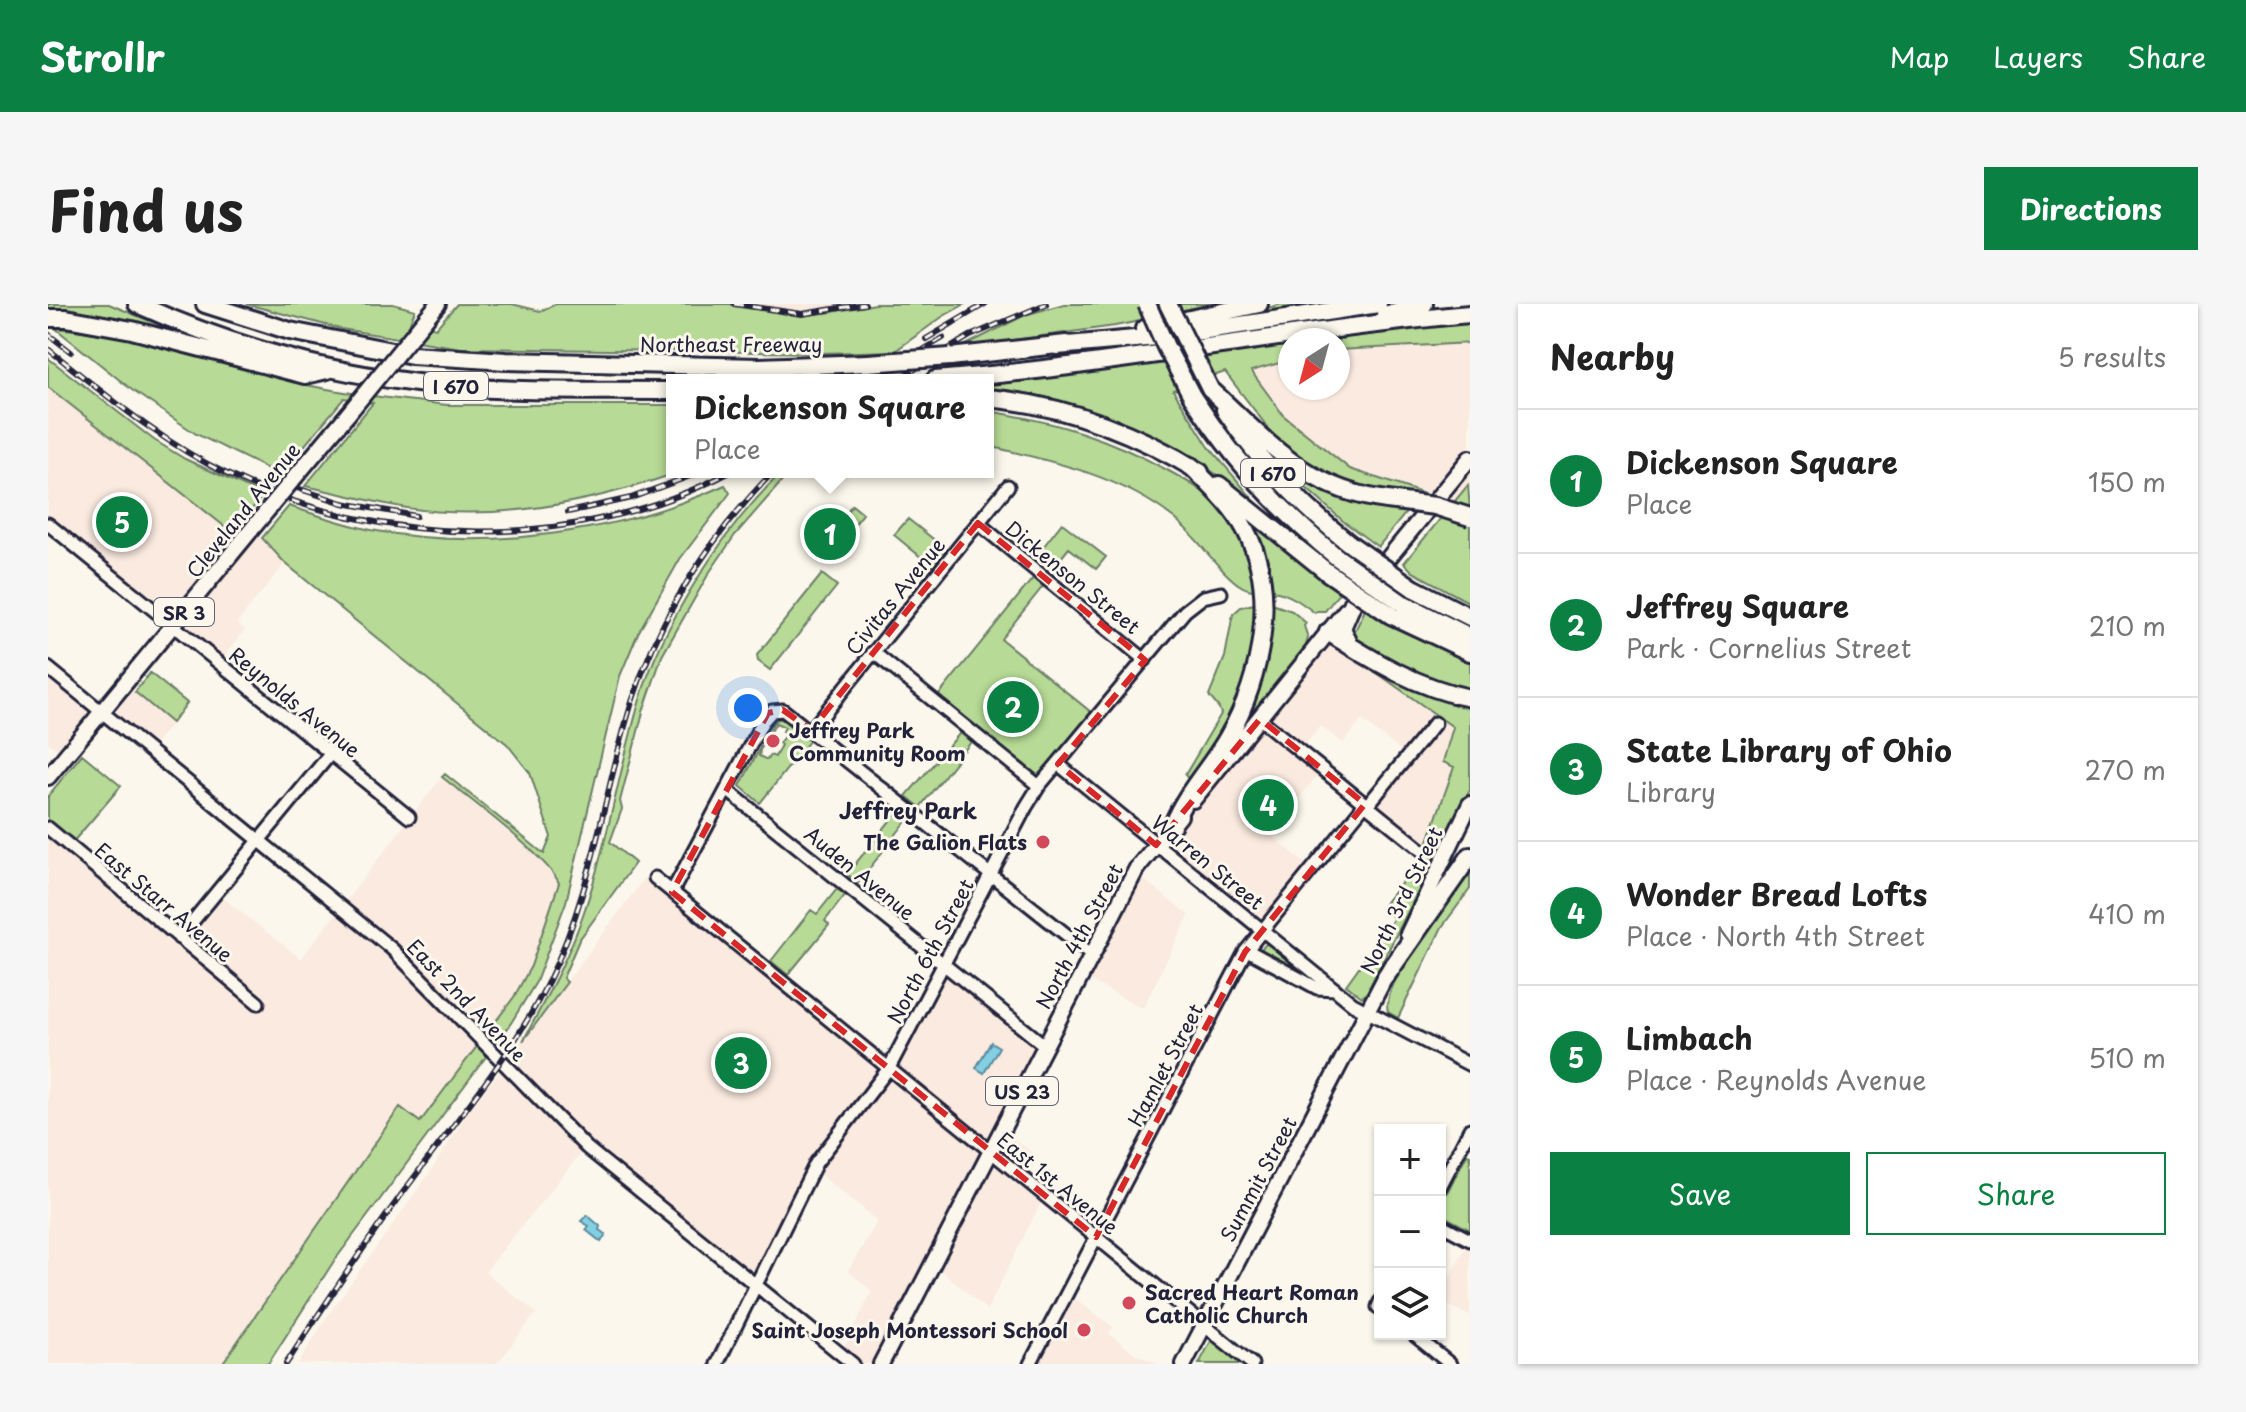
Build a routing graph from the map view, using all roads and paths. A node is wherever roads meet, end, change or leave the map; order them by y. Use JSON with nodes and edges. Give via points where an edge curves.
{"nodes":[{"id":1,"x":137,"y":304,"type":"edge"},
{"id":2,"x":205,"y":304,"type":"edge"},
{"id":3,"x":228,"y":304,"type":"edge"},
{"id":4,"x":438,"y":304,"type":"edge"},
{"id":5,"x":1147,"y":304,"type":"edge"},
{"id":6,"x":1168,"y":304,"type":"edge"},
{"id":7,"x":1259,"y":304,"type":"edge"},
{"id":8,"x":1378,"y":304,"type":"edge"},
{"id":9,"x":1424,"y":304,"type":"edge"},
{"id":10,"x":1470,"y":314,"type":"edge"},
{"id":11,"x":48,"y":318,"type":"edge"},
{"id":12,"x":1341,"y":327,"type":"junction"},
{"id":13,"x":290,"y":331,"type":"junction"},
{"id":14,"x":1057,"y":346,"type":"junction"},
{"id":15,"x":333,"y":369,"type":"junction"},
{"id":16,"x":992,"y":374,"type":"edge"},
{"id":17,"x":1210,"y":389,"type":"junction"},
{"id":18,"x":666,"y":391,"type":"edge"},
{"id":19,"x":994,"y":399,"type":"edge"},
{"id":20,"x":1470,"y":458,"type":"edge"},
{"id":21,"x":1191,"y":466,"type":"junction"},
{"id":22,"x":1008,"y":486,"type":"dead end"},
{"id":23,"x":1470,"y":517,"type":"edge"},
{"id":24,"x":978,"y":523,"type":"junction"},
{"id":25,"x":48,"y":524,"type":"edge"},
{"id":26,"x":1333,"y":565,"type":"junction"},
{"id":27,"x":1221,"y":593,"type":"dead end"},
{"id":28,"x":1354,"y":600,"type":"junction"},
{"id":29,"x":1396,"y":609,"type":"junction"},
{"id":30,"x":1470,"y":617,"type":"edge"},
{"id":31,"x":173,"y":625,"type":"junction"},
{"id":32,"x":1328,"y":632,"type":"junction"},
{"id":33,"x":1470,"y":637,"type":"edge"},
{"id":34,"x":1350,"y":646,"type":"junction"},
{"id":35,"x":873,"y":652,"type":"junction"},
{"id":36,"x":1470,"y":652,"type":"edge"},
{"id":37,"x":1145,"y":660,"type":"junction"},
{"id":38,"x":48,"y":668,"type":"edge"},
{"id":39,"x":1470,"y":698,"type":"edge"},
{"id":40,"x":102,"y":712,"type":"junction"},
{"id":41,"x":1260,"y":719,"type":"junction"},
{"id":42,"x":1435,"y":723,"type":"dead end"},
{"id":43,"x":811,"y":730,"type":"junction"},
{"id":44,"x":331,"y":753,"type":"junction"},
{"id":45,"x":1058,"y":764,"type":"junction"},
{"id":46,"x":48,"y":777,"type":"edge"},
{"id":47,"x":1039,"y":786,"type":"junction"},
{"id":48,"x":727,"y":790,"type":"junction"},
{"id":49,"x":1470,"y":804,"type":"edge"},
{"id":50,"x":1366,"y":805,"type":"junction"},
{"id":51,"x":409,"y":817,"type":"dead end"},
{"id":52,"x":1173,"y":824,"type":"junction"},
{"id":53,"x":48,"y":828,"type":"edge"},
{"id":54,"x":259,"y":841,"type":"junction"},
{"id":55,"x":1156,"y":845,"type":"junction"},
{"id":56,"x":1422,"y":850,"type":"dead end"},
{"id":57,"x":1470,"y":856,"type":"edge"},
{"id":58,"x":991,"y":875,"type":"junction"},
{"id":59,"x":655,"y":878,"type":"dead end"},
{"id":60,"x":672,"y":892,"type":"junction"},
{"id":61,"x":1263,"y":930,"type":"junction"},
{"id":62,"x":179,"y":938,"type":"junction"},
{"id":63,"x":1247,"y":950,"type":"junction"},
{"id":64,"x":1092,"y":955,"type":"junction"},
{"id":65,"x":944,"y":963,"type":"junction"},
{"id":66,"x":1386,"y":976,"type":"junction"},
{"id":67,"x":1335,"y":989,"type":"junction"},
{"id":68,"x":258,"y":1003,"type":"dead end"},
{"id":69,"x":1368,"y":1013,"type":"junction"},
{"id":70,"x":1044,"y":1045,"type":"junction"},
{"id":71,"x":1470,"y":1065,"type":"edge"},
{"id":72,"x":889,"y":1068,"type":"junction"},
{"id":73,"x":1470,"y":1129,"type":"edge"},
{"id":74,"x":991,"y":1151,"type":"junction"},
{"id":75,"x":1446,"y":1175,"type":"edge"},
{"id":76,"x":1446,"y":1227,"type":"edge"},
{"id":77,"x":1096,"y":1237,"type":"junction"},
{"id":78,"x":1470,"y":1240,"type":"edge"},
{"id":79,"x":757,"y":1286,"type":"junction"},
{"id":80,"x":1204,"y":1325,"type":"junction"},
{"id":81,"x":1420,"y":1340,"type":"edge"},
{"id":82,"x":717,"y":1364,"type":"edge"},
{"id":83,"x":853,"y":1364,"type":"edge"},
{"id":84,"x":881,"y":1364,"type":"edge"},
{"id":85,"x":1030,"y":1364,"type":"edge"},
{"id":86,"x":1184,"y":1364,"type":"edge"},
{"id":87,"x":1252,"y":1364,"type":"edge"},
{"id":88,"x":1450,"y":1364,"type":"edge"}],
"edges":[{"from":1,"to":15,"type":"highway","number":"I 670","via":[[278,357]]},
{"from":2,"to":13,"type":"highway","name":"Northeast Freeway"},
{"from":3,"to":13,"type":"highway"},
{"from":4,"to":31,"type":"main road","name":"Cleveland Avenue","number":"SR 3","bridge":true},
{"from":5,"to":26,"type":"highway","bridge":true,"via":[[1215,432]]},
{"from":6,"to":17,"type":"highway","number":"I 670","bridge":true},
{"from":7,"to":14,"type":"highway","name":"Northeast Freeway"},
{"from":8,"to":14,"type":"highway","via":[[1168,336]]},
{"from":9,"to":12,"type":"highway"},
{"from":10,"to":12,"type":"highway"},
{"from":11,"to":15,"type":"highway","via":[[132,330],[305,375]]},
{"from":12,"to":16,"type":"highway"},
{"from":13,"to":14,"type":"highway","name":"Northeast Freeway","bridge":true,"via":[[412,355],[759,367]]},
{"from":15,"to":18,"type":"highway","number":"I 670","via":[[503,389]]},
{"from":17,"to":23,"type":"highway","bridge":true,"via":[[1317,480],[1338,490]]},
{"from":17,"to":30,"type":"highway","number":"I 670","bridge":true,"via":[[1267,468],[1299,501],[1413,588]]},
{"from":19,"to":21,"type":"highway","number":"I 670","via":[[1097,421]]},
{"from":20,"to":28,"type":"main road","name":"North 4th Street","number":"US 23"},
{"from":21,"to":26,"type":"highway","number":"I 670"},
{"from":21,"to":52,"type":"highway","via":[[1236,516],[1250,541],[1259,569],[1262,624],[1243,706]]},
{"from":22,"to":24,"type":"street","name":"Civitas Avenue"},
{"from":24,"to":35,"type":"street","name":"Civitas Avenue"},
{"from":24,"to":37,"type":"street","name":"Dickenson Street"},
{"from":25,"to":31,"type":"street","name":"Reynolds Avenue"},
{"from":26,"to":29,"type":"highway","number":"I 670","bridge":true},
{"from":27,"to":37,"type":"street","name":"North 6th Street","via":[[1196,602]]},
{"from":28,"to":32,"type":"main road","name":"North 4th Street","number":"US 23"},
{"from":28,"to":34,"type":"highway","via":[[1342,628]]},
{"from":29,"to":33,"type":"highway"},
{"from":29,"to":36,"type":"highway","number":"I 670"},
{"from":31,"to":40,"type":"main road","name":"Cleveland Avenue","number":"SR 3"},
{"from":31,"to":44,"type":"street","name":"Reynolds Avenue"},
{"from":32,"to":34,"type":"highway"},
{"from":32,"to":41,"type":"main road","name":"North 4th Street","number":"US 23"},
{"from":34,"to":39,"type":"highway","via":[[1401,675]]},
{"from":35,"to":43,"type":"street","name":"Civitas Avenue"},
{"from":35,"to":47,"type":"street"},
{"from":37,"to":45,"type":"street","name":"North 6th Street"},
{"from":38,"to":40,"type":"street","name":"East 2nd Avenue"},
{"from":40,"to":46,"type":"main road","name":"Cleveland Avenue","number":"SR 3"},
{"from":40,"to":54,"type":"street","name":"East 2nd Avenue"},
{"from":41,"to":50,"type":"street"},
{"from":41,"to":52,"type":"main road","name":"North 4th Street","number":"US 23"},
{"from":42,"to":50,"type":"street","name":"Hamlet Street"},
{"from":43,"to":48,"type":"street","via":[[783,710],[768,713]]},
{"from":43,"to":58,"type":"street"},
{"from":44,"to":51,"type":"street","name":"Reynolds Avenue"},
{"from":44,"to":54,"type":"street"},
{"from":45,"to":47,"type":"street","name":"North 6th Street"},
{"from":45,"to":55,"type":"street","name":"Warren Street"},
{"from":47,"to":58,"type":"street","name":"North 6th Street"},
{"from":48,"to":60,"type":"street"},
{"from":48,"to":65,"type":"street","name":"Auden Avenue"},
{"from":49,"to":66,"type":"main road","name":"North 3rd Street"},
{"from":50,"to":56,"type":"street"},
{"from":50,"to":61,"type":"street","name":"Hamlet Street"},
{"from":52,"to":55,"type":"main road","name":"North 4th Street","number":"US 23"},
{"from":53,"to":62,"type":"street","name":"East Starr Avenue"},
{"from":54,"to":62,"type":"street"},
{"from":54,"to":79,"type":"street","name":"East 2nd Avenue","via":[[392,949],[587,1148]]},
{"from":55,"to":61,"type":"street","name":"Warren Street"},
{"from":55,"to":64,"type":"main road","name":"North 4th Street","number":"US 23","via":[[1137,868]]},
{"from":57,"to":66,"type":"highway"},
{"from":58,"to":64,"type":"street"},
{"from":58,"to":65,"type":"street","name":"North 6th Street"},
{"from":59,"to":60,"type":"street","name":"East 1st Avenue"},
{"from":60,"to":72,"type":"street","name":"East 1st Avenue"},
{"from":61,"to":63,"type":"street","name":"Hamlet Street"},
{"from":61,"to":67,"type":"street","name":"Warren Street"},
{"from":62,"to":68,"type":"street","name":"East Starr Avenue"},
{"from":63,"to":67,"type":"street","name":"Warren Street","via":[[1317,988]]},
{"from":63,"to":77,"type":"street","name":"Hamlet Street"},
{"from":64,"to":70,"type":"main road","name":"North 4th Street","number":"US 23"},
{"from":65,"to":70,"type":"street","name":"Auden Avenue"},
{"from":65,"to":72,"type":"street","name":"North 6th Street"},
{"from":66,"to":69,"type":"main road","name":"North 3rd Street"},
{"from":67,"to":69,"type":"street","name":"Warren Street"},
{"from":69,"to":71,"type":"street","name":"Warren Street"},
{"from":69,"to":80,"type":"main road","name":"Summit Street"},
{"from":70,"to":74,"type":"main road","name":"North 4th Street","number":"US 23"},
{"from":72,"to":74,"type":"street","name":"East 1st Avenue"},
{"from":72,"to":79,"type":"street","name":"North 6th Street","via":[[816,1163]]},
{"from":73,"to":75,"type":"street"},
{"from":74,"to":77,"type":"street","name":"East 1st Avenue"},
{"from":74,"to":84,"type":"main road","name":"North 4th Street","number":"US 23"},
{"from":76,"to":78,"type":"street"},
{"from":77,"to":80,"type":"street","name":"East 1st Avenue"},
{"from":77,"to":85,"type":"street","name":"Hamlet Street"},
{"from":79,"to":82,"type":"street","name":"North 6th Street"},
{"from":79,"to":83,"type":"street","name":"East 2nd Avenue"},
{"from":80,"to":86,"type":"main road","name":"Summit Street"},
{"from":80,"to":87,"type":"street","name":"East 1st Avenue"},
{"from":81,"to":88,"type":"street"}]}
